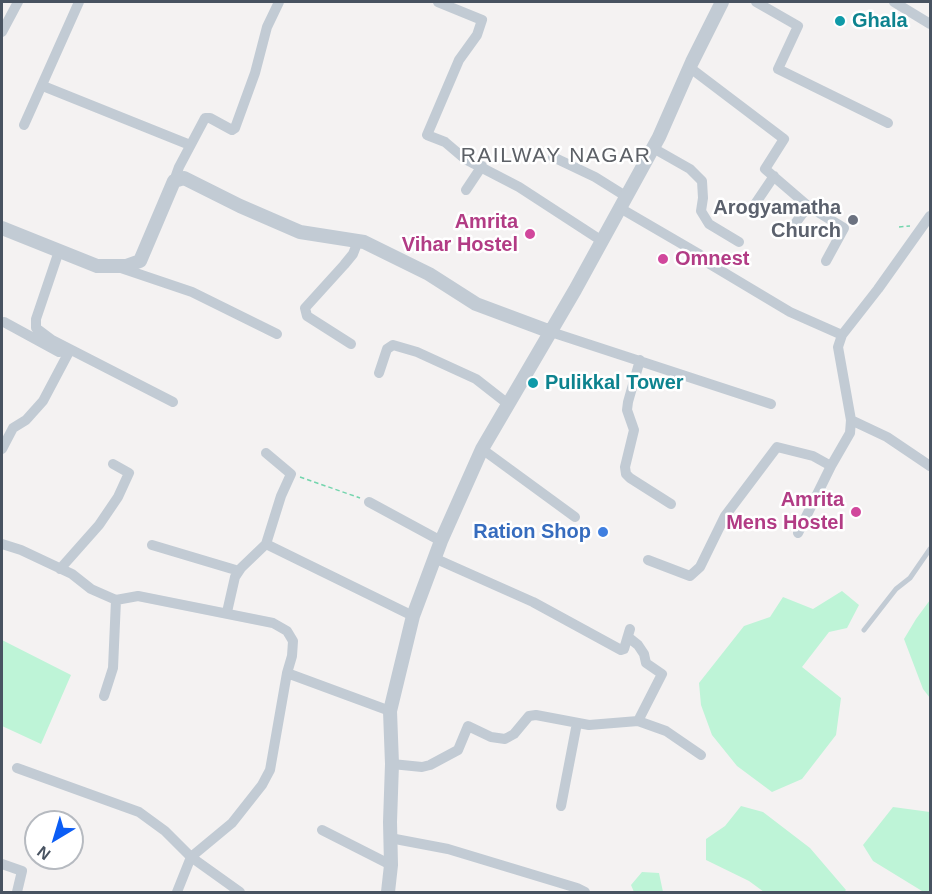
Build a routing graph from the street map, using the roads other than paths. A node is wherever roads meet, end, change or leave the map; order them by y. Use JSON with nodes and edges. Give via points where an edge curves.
{"nodes":[{"id":1,"x":18,"y":2,"type":"edge"},
{"id":2,"x":79,"y":2,"type":"edge"},
{"id":3,"x":279,"y":2,"type":"edge"},
{"id":4,"x":438,"y":2,"type":"edge"},
{"id":5,"x":722,"y":2,"type":"edge"},
{"id":6,"x":756,"y":2,"type":"edge"},
{"id":7,"x":894,"y":2,"type":"edge"},
{"id":8,"x":930,"y":24,"type":"edge"},
{"id":9,"x":2,"y":32,"type":"edge"},
{"id":10,"x":689,"y":67,"type":"junction"},
{"id":11,"x":43,"y":86,"type":"junction"},
{"id":12,"x":888,"y":123,"type":"dead end"},
{"id":13,"x":24,"y":125,"type":"dead end"},
{"id":14,"x":190,"y":145,"type":"junction"},
{"id":15,"x":653,"y":148,"type":"junction"},
{"id":16,"x":553,"y":157,"type":"dead end"},
{"id":17,"x":482,"y":166,"type":"junction"},
{"id":18,"x":774,"y":176,"type":"junction"},
{"id":19,"x":174,"y":182,"type":"junction"},
{"id":20,"x":466,"y":190,"type":"dead end"},
{"id":21,"x":624,"y":202,"type":"junction"},
{"id":22,"x":808,"y":206,"type":"junction"},
{"id":23,"x":751,"y":210,"type":"dead end"},
{"id":24,"x":930,"y":216,"type":"edge"},
{"id":25,"x":2,"y":228,"type":"edge"},
{"id":26,"x":789,"y":232,"type":"dead end"},
{"id":27,"x":358,"y":241,"type":"junction"},
{"id":28,"x":602,"y":241,"type":"junction"},
{"id":29,"x":739,"y":242,"type":"dead end"},
{"id":30,"x":59,"y":251,"type":"junction"},
{"id":31,"x":826,"y":261,"type":"dead end"},
{"id":32,"x":117,"y":267,"type":"junction"},
{"id":33,"x":4,"y":322,"type":"dead end"},
{"id":34,"x":551,"y":332,"type":"junction"},
{"id":35,"x":277,"y":334,"type":"dead end"},
{"id":36,"x":842,"y":335,"type":"junction"},
{"id":37,"x":351,"y":344,"type":"dead end"},
{"id":38,"x":69,"y":354,"type":"junction"},
{"id":39,"x":640,"y":360,"type":"junction"},
{"id":40,"x":379,"y":373,"type":"dead end"},
{"id":41,"x":173,"y":402,"type":"dead end"},
{"id":42,"x":508,"y":404,"type":"junction"},
{"id":43,"x":771,"y":404,"type":"dead end"},
{"id":44,"x":851,"y":420,"type":"junction"},
{"id":45,"x":2,"y":449,"type":"edge"},
{"id":46,"x":482,"y":449,"type":"junction"},
{"id":47,"x":266,"y":453,"type":"dead end"},
{"id":48,"x":113,"y":464,"type":"dead end"},
{"id":49,"x":831,"y":466,"type":"junction"},
{"id":50,"x":930,"y":466,"type":"edge"},
{"id":51,"x":369,"y":502,"type":"road end"},
{"id":52,"x":671,"y":504,"type":"dead end"},
{"id":53,"x":575,"y":517,"type":"dead end"},
{"id":54,"x":798,"y":533,"type":"dead end"},
{"id":55,"x":441,"y":541,"type":"junction"},
{"id":56,"x":2,"y":544,"type":"edge"},
{"id":57,"x":152,"y":544,"type":"dead end"},
{"id":58,"x":266,"y":544,"type":"junction"},
{"id":59,"x":930,"y":549,"type":"edge"},
{"id":60,"x":434,"y":558,"type":"junction"},
{"id":61,"x":648,"y":560,"type":"dead end"},
{"id":62,"x":60,"y":569,"type":"junction"},
{"id":63,"x":239,"y":571,"type":"junction"},
{"id":64,"x":116,"y":600,"type":"junction"},
{"id":65,"x":226,"y":612,"type":"junction"},
{"id":66,"x":413,"y":616,"type":"junction"},
{"id":67,"x":864,"y":630,"type":"dead end"},
{"id":68,"x":287,"y":673,"type":"junction"},
{"id":69,"x":104,"y":696,"type":"dead end"},
{"id":70,"x":390,"y":711,"type":"junction"},
{"id":71,"x":638,"y":722,"type":"junction"},
{"id":72,"x":577,"y":723,"type":"junction"},
{"id":73,"x":701,"y":755,"type":"dead end"},
{"id":74,"x":392,"y":764,"type":"junction"},
{"id":75,"x":16,"y":768,"type":"dead end"},
{"id":76,"x":561,"y":806,"type":"dead end"},
{"id":77,"x":322,"y":830,"type":"dead end"},
{"id":78,"x":390,"y":838,"type":"junction"},
{"id":79,"x":191,"y":857,"type":"junction"},
{"id":80,"x":2,"y":864,"type":"edge"},
{"id":81,"x":391,"y":865,"type":"junction"},
{"id":82,"x":17,"y":892,"type":"edge"},
{"id":83,"x":177,"y":892,"type":"edge"},
{"id":84,"x":240,"y":892,"type":"edge"},
{"id":85,"x":388,"y":892,"type":"edge"},
{"id":86,"x":585,"y":892,"type":"edge"}],
"edges":[{"from":1,"to":9,"type":"street"},
{"from":2,"to":11,"type":"street"},
{"from":3,"to":14,"type":"street","via":[[267,27],[235,128],[205,118]]},
{"from":4,"to":17,"type":"street","via":[[482,20],[477,35],[459,60],[427,135]]},
{"from":5,"to":10,"type":"street"},
{"from":6,"to":12,"type":"street","via":[[798,26],[778,69]]},
{"from":7,"to":8,"type":"street"},
{"from":10,"to":15,"type":"street"},
{"from":10,"to":18,"type":"street","via":[[784,139],[765,170]]},
{"from":11,"to":13,"type":"street"},
{"from":11,"to":14,"type":"street"},
{"from":14,"to":19,"type":"street"},
{"from":15,"to":21,"type":"street"},
{"from":15,"to":29,"type":"street","via":[[690,169],[702,181],[701,211],[709,224]]},
{"from":16,"to":21,"type":"street","via":[[595,177]]},
{"from":17,"to":20,"type":"street"},
{"from":17,"to":28,"type":"street"},
{"from":18,"to":22,"type":"street"},
{"from":18,"to":23,"type":"street"},
{"from":19,"to":27,"type":"street","via":[[184,178],[300,232]]},
{"from":19,"to":32,"type":"street","via":[[140,261]]},
{"from":21,"to":28,"type":"street"},
{"from":21,"to":36,"type":"street","via":[[708,263],[780,307]]},
{"from":22,"to":26,"type":"street"},
{"from":22,"to":31,"type":"street","via":[[844,228]]},
{"from":24,"to":36,"type":"street"},
{"from":25,"to":30,"type":"street"},
{"from":27,"to":34,"type":"street","via":[[429,274],[476,304]]},
{"from":27,"to":37,"type":"street","via":[[348,259],[305,308],[307,316]]},
{"from":28,"to":34,"type":"street"},
{"from":30,"to":32,"type":"street","via":[[97,266]]},
{"from":30,"to":38,"type":"street","via":[[36,328]]},
{"from":32,"to":35,"type":"street","via":[[192,292]]},
{"from":33,"to":38,"type":"street"},
{"from":34,"to":39,"type":"street"},
{"from":34,"to":42,"type":"street"},
{"from":36,"to":44,"type":"street","via":[[838,347]]},
{"from":38,"to":41,"type":"street"},
{"from":38,"to":45,"type":"street","via":[[43,401],[13,428]]},
{"from":39,"to":43,"type":"street"},
{"from":39,"to":52,"type":"street","via":[[627,410],[634,430],[626,474]]},
{"from":40,"to":42,"type":"street","via":[[387,349],[393,345],[476,379]]},
{"from":42,"to":46,"type":"street"},
{"from":44,"to":49,"type":"street","via":[[850,433]]},
{"from":44,"to":50,"type":"street","via":[[887,437]]},
{"from":46,"to":53,"type":"street"},
{"from":46,"to":55,"type":"street"},
{"from":47,"to":58,"type":"street","via":[[291,474]]},
{"from":48,"to":62,"type":"street","via":[[129,473],[118,497]]},
{"from":49,"to":54,"type":"street"},
{"from":49,"to":61,"type":"street","via":[[777,447],[725,516],[700,567],[690,576]]},
{"from":51,"to":55,"type":"street"},
{"from":55,"to":60,"type":"street"},
{"from":56,"to":62,"type":"street"},
{"from":57,"to":63,"type":"street"},
{"from":58,"to":63,"type":"street"},
{"from":58,"to":66,"type":"street"},
{"from":59,"to":67,"type":"lane"},
{"from":60,"to":66,"type":"street"},
{"from":60,"to":71,"type":"street","via":[[534,602],[621,650],[629,633],[646,663],[662,674]]},
{"from":62,"to":64,"type":"street"},
{"from":63,"to":65,"type":"street"},
{"from":64,"to":65,"type":"street","via":[[138,596]]},
{"from":64,"to":69,"type":"street","via":[[113,668]]},
{"from":65,"to":68,"type":"street","via":[[273,623],[287,631],[293,641]]},
{"from":66,"to":70,"type":"street"},
{"from":68,"to":70,"type":"street"},
{"from":68,"to":79,"type":"street","via":[[270,770],[232,823]]},
{"from":70,"to":74,"type":"street"},
{"from":71,"to":72,"type":"street"},
{"from":71,"to":73,"type":"street","via":[[666,731]]},
{"from":72,"to":74,"type":"street","via":[[529,716],[505,739],[468,726],[458,750],[441,760],[422,767]]},
{"from":72,"to":76,"type":"street"},
{"from":74,"to":78,"type":"street"},
{"from":75,"to":79,"type":"street","via":[[139,812]]},
{"from":77,"to":81,"type":"street"},
{"from":78,"to":81,"type":"street"},
{"from":78,"to":86,"type":"street","via":[[448,849]]},
{"from":79,"to":83,"type":"street"},
{"from":79,"to":84,"type":"street"},
{"from":80,"to":82,"type":"street","via":[[22,871]]},
{"from":81,"to":85,"type":"street"}]}
